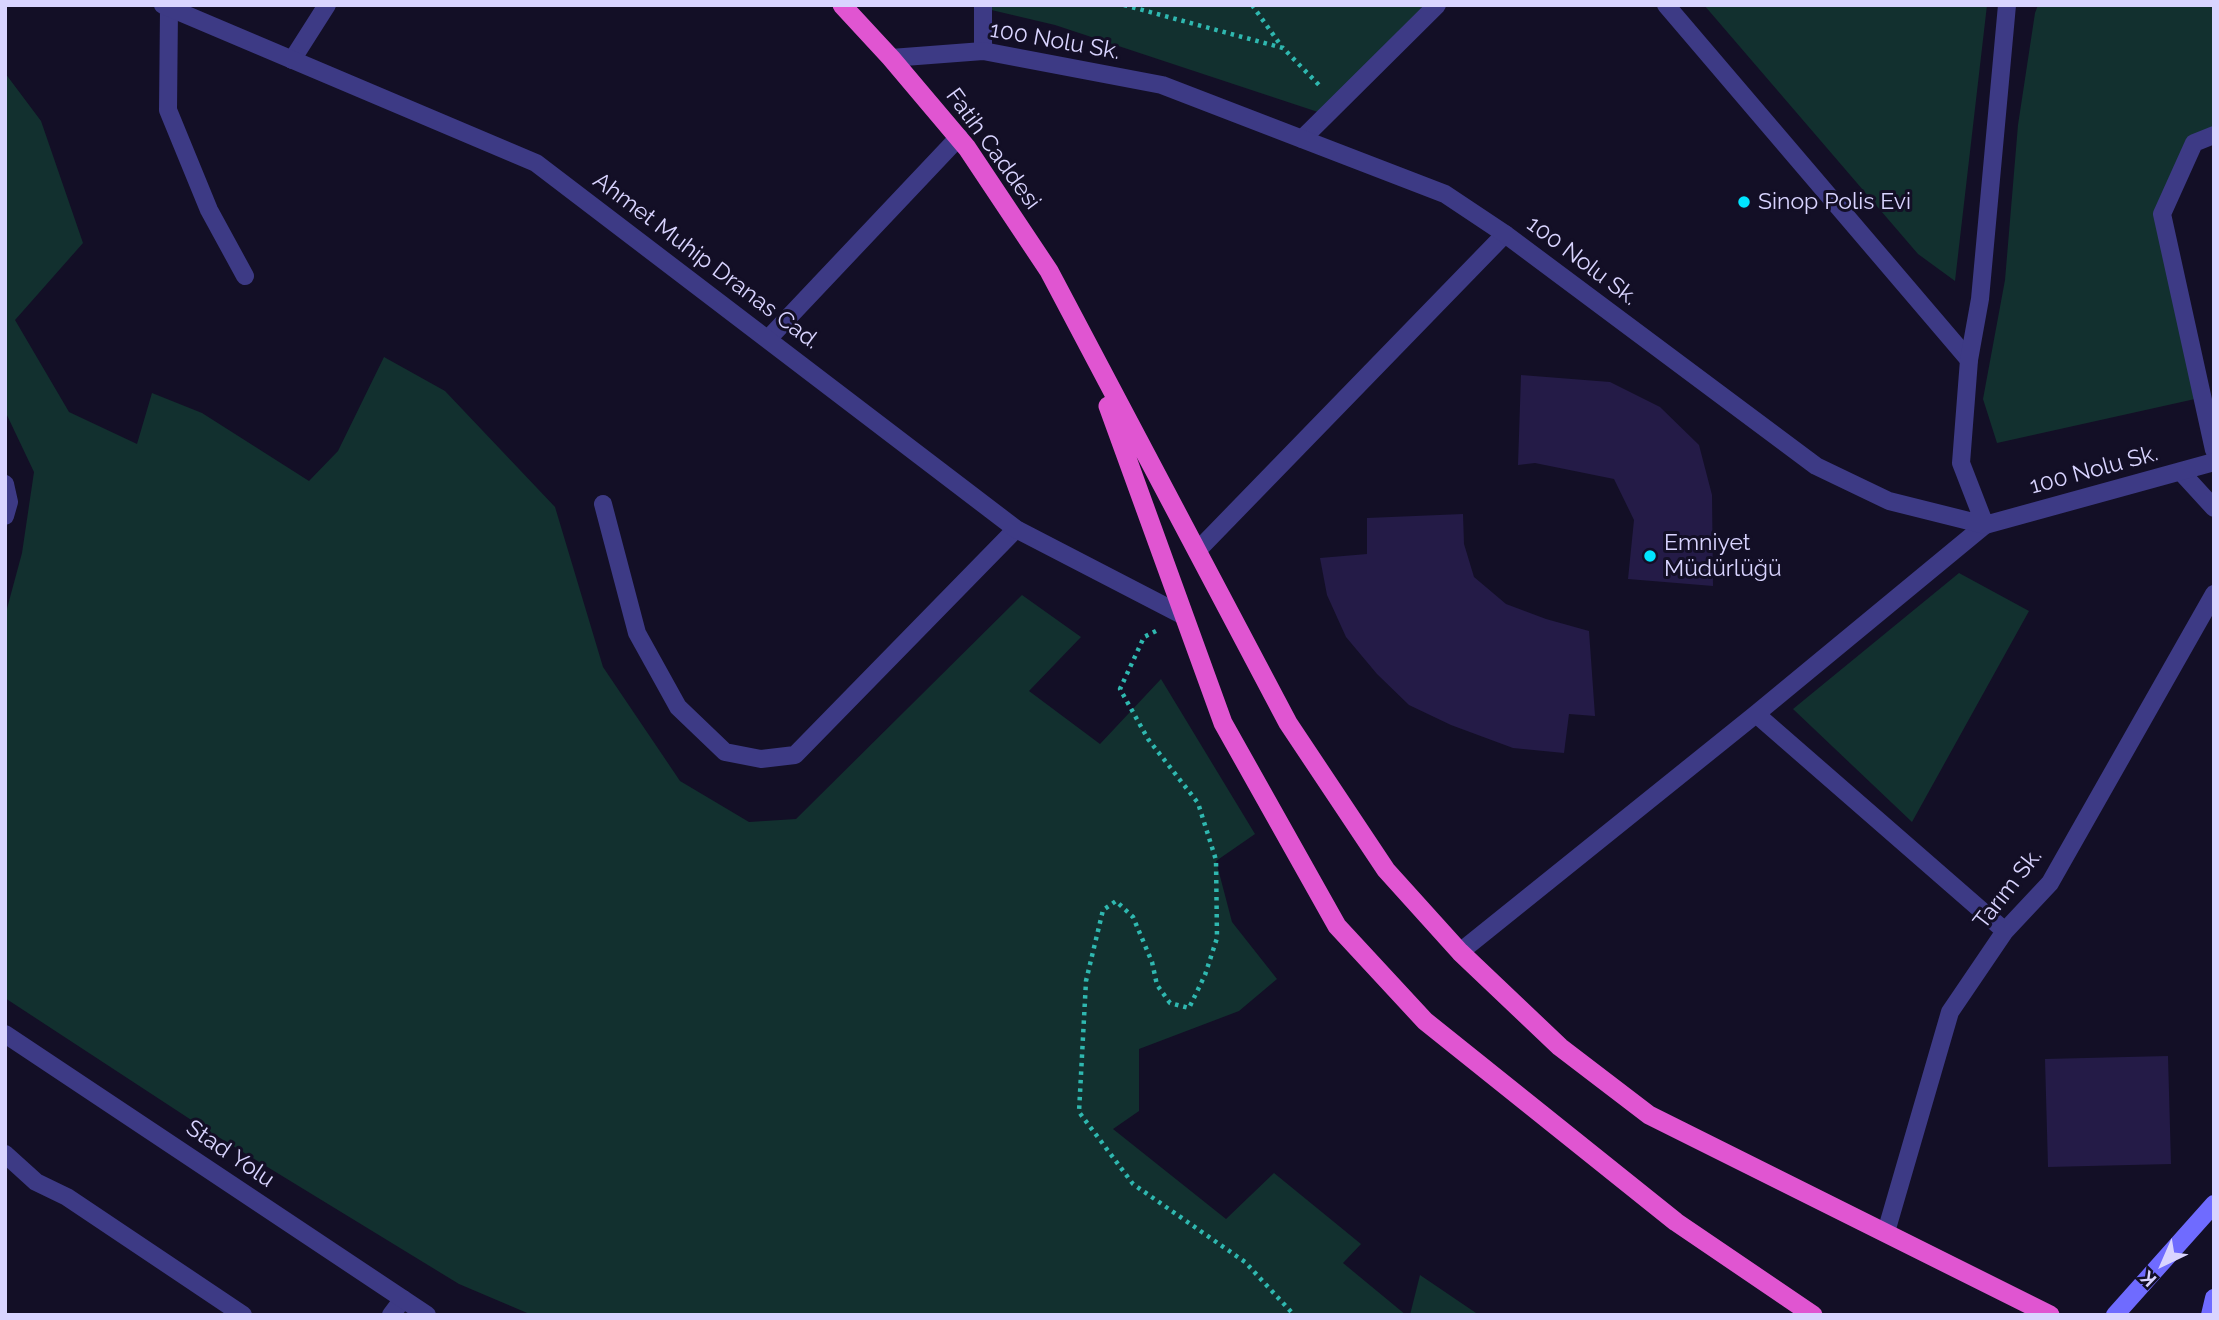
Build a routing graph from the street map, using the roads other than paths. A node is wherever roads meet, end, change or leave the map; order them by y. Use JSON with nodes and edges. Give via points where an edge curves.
{"nodes":[{"id":1,"x":327,"y":5,"type":"edge"},
{"id":2,"x":842,"y":5,"type":"edge"},
{"id":3,"x":983,"y":5,"type":"edge"},
{"id":4,"x":1437,"y":5,"type":"edge"},
{"id":5,"x":1666,"y":5,"type":"edge"},
{"id":6,"x":2007,"y":5,"type":"edge"},
{"id":7,"x":166,"y":7,"type":"edge"},
{"id":8,"x":983,"y":51,"type":"junction"},
{"id":9,"x":891,"y":58,"type":"junction"},
{"id":10,"x":292,"y":60,"type":"junction"},
{"id":11,"x":2214,"y":135,"type":"edge"},
{"id":12,"x":959,"y":137,"type":"junction"},
{"id":13,"x":1302,"y":139,"type":"junction"},
{"id":14,"x":1504,"y":234,"type":"junction"},
{"id":15,"x":245,"y":276,"type":"dead end"},
{"id":16,"x":1083,"y":336,"type":"junction"},
{"id":17,"x":768,"y":339,"type":"junction"},
{"id":18,"x":1969,"y":360,"type":"junction"},
{"id":19,"x":2214,"y":450,"type":"edge"},
{"id":20,"x":2214,"y":461,"type":"edge"},
{"id":21,"x":2181,"y":472,"type":"junction"},
{"id":22,"x":5,"y":484,"type":"edge"},
{"id":23,"x":603,"y":505,"type":"dead end"},
{"id":24,"x":2214,"y":508,"type":"edge"},
{"id":25,"x":5,"y":516,"type":"edge"},
{"id":26,"x":1985,"y":525,"type":"junction"},
{"id":27,"x":1016,"y":529,"type":"junction"},
{"id":28,"x":1197,"y":551,"type":"junction"},
{"id":29,"x":2214,"y":594,"type":"edge"},
{"id":30,"x":1184,"y":616,"type":"junction"},
{"id":31,"x":1756,"y":714,"type":"junction"},
{"id":32,"x":2005,"y":931,"type":"junction"},
{"id":33,"x":1460,"y":952,"type":"junction"},
{"id":34,"x":5,"y":1034,"type":"edge"},
{"id":35,"x":5,"y":1154,"type":"edge"},
{"id":36,"x":2214,"y":1204,"type":"edge"},
{"id":37,"x":1886,"y":1232,"type":"junction"},
{"id":38,"x":2214,"y":1298,"type":"edge"},
{"id":39,"x":403,"y":1299,"type":"junction"},
{"id":40,"x":243,"y":1315,"type":"edge"},
{"id":41,"x":391,"y":1315,"type":"edge"},
{"id":42,"x":427,"y":1315,"type":"edge"},
{"id":43,"x":1813,"y":1315,"type":"edge"},
{"id":44,"x":2050,"y":1315,"type":"edge"},
{"id":45,"x":2115,"y":1315,"type":"edge"},
{"id":46,"x":2210,"y":1315,"type":"edge"}],
"edges":[{"from":1,"to":10,"type":"street"},
{"from":2,"to":9,"type":"highway","name":"Fatih Caddesi"},
{"from":3,"to":8,"type":"street"},
{"from":4,"to":13,"type":"street"},
{"from":5,"to":18,"type":"street"},
{"from":6,"to":18,"type":"street","via":[[1980,299]]},
{"from":7,"to":10,"type":"street","name":"Ahmet Muhip Dranas Cad."},
{"from":7,"to":15,"type":"street","via":[[168,110],[209,210]]},
{"from":8,"to":9,"type":"street","name":"100 Nolu Sk."},
{"from":8,"to":13,"type":"street","name":"100 Nolu Sk.","via":[[1162,85]]},
{"from":9,"to":12,"type":"highway","name":"Fatih Caddesi"},
{"from":10,"to":17,"type":"street","name":"Ahmet Muhip Dranas Cad.","via":[[536,163]]},
{"from":11,"to":19,"type":"street","via":[[2194,143],[2162,214]]},
{"from":12,"to":16,"type":"highway","name":"Fatih Caddesi","via":[[1049,271]]},
{"from":12,"to":17,"type":"street"},
{"from":13,"to":14,"type":"street","name":"100 Nolu Sk.","via":[[1445,194]]},
{"from":14,"to":26,"type":"street","name":"100 Nolu Sk.","via":[[1816,466],[1889,501]]},
{"from":14,"to":28,"type":"street"},
{"from":16,"to":28,"type":"highway"},
{"from":16,"to":30,"type":"highway"},
{"from":17,"to":27,"type":"street","name":"Ahmet Muhip Dranas Cad."},
{"from":18,"to":26,"type":"street","via":[[1961,463]]},
{"from":20,"to":21,"type":"street","name":"100 Nolu Sk."},
{"from":21,"to":24,"type":"street"},
{"from":21,"to":26,"type":"street","name":"100 Nolu Sk."},
{"from":22,"to":25,"type":"street","via":[[9,502]]},
{"from":23,"to":27,"type":"street","via":[[637,633],[678,707],[725,752],[761,759],[795,755]]},
{"from":26,"to":31,"type":"street"},
{"from":27,"to":30,"type":"street","name":"Ahmet Muhip Dranas Cad."},
{"from":28,"to":33,"type":"highway","via":[[1287,723],[1385,870]]},
{"from":29,"to":32,"type":"street","name":"Tarım Sk.","via":[[2050,883]]},
{"from":30,"to":43,"type":"highway","via":[[1223,723],[1337,926],[1425,1021],[1676,1222]]},
{"from":31,"to":32,"type":"street"},
{"from":31,"to":33,"type":"street"},
{"from":32,"to":37,"type":"street","name":"Tarım Sk.","via":[[1950,1012]]},
{"from":33,"to":37,"type":"highway","via":[[1560,1047],[1649,1115]]},
{"from":34,"to":39,"type":"street","name":"Stad Yolu"},
{"from":35,"to":40,"type":"street","via":[[36,1182],[67,1197]]},
{"from":36,"to":45,"type":"main road"},
{"from":37,"to":44,"type":"highway"},
{"from":38,"to":46,"type":"main road"},
{"from":39,"to":41,"type":"street"},
{"from":39,"to":42,"type":"street","name":"Stad Yolu"}]}
